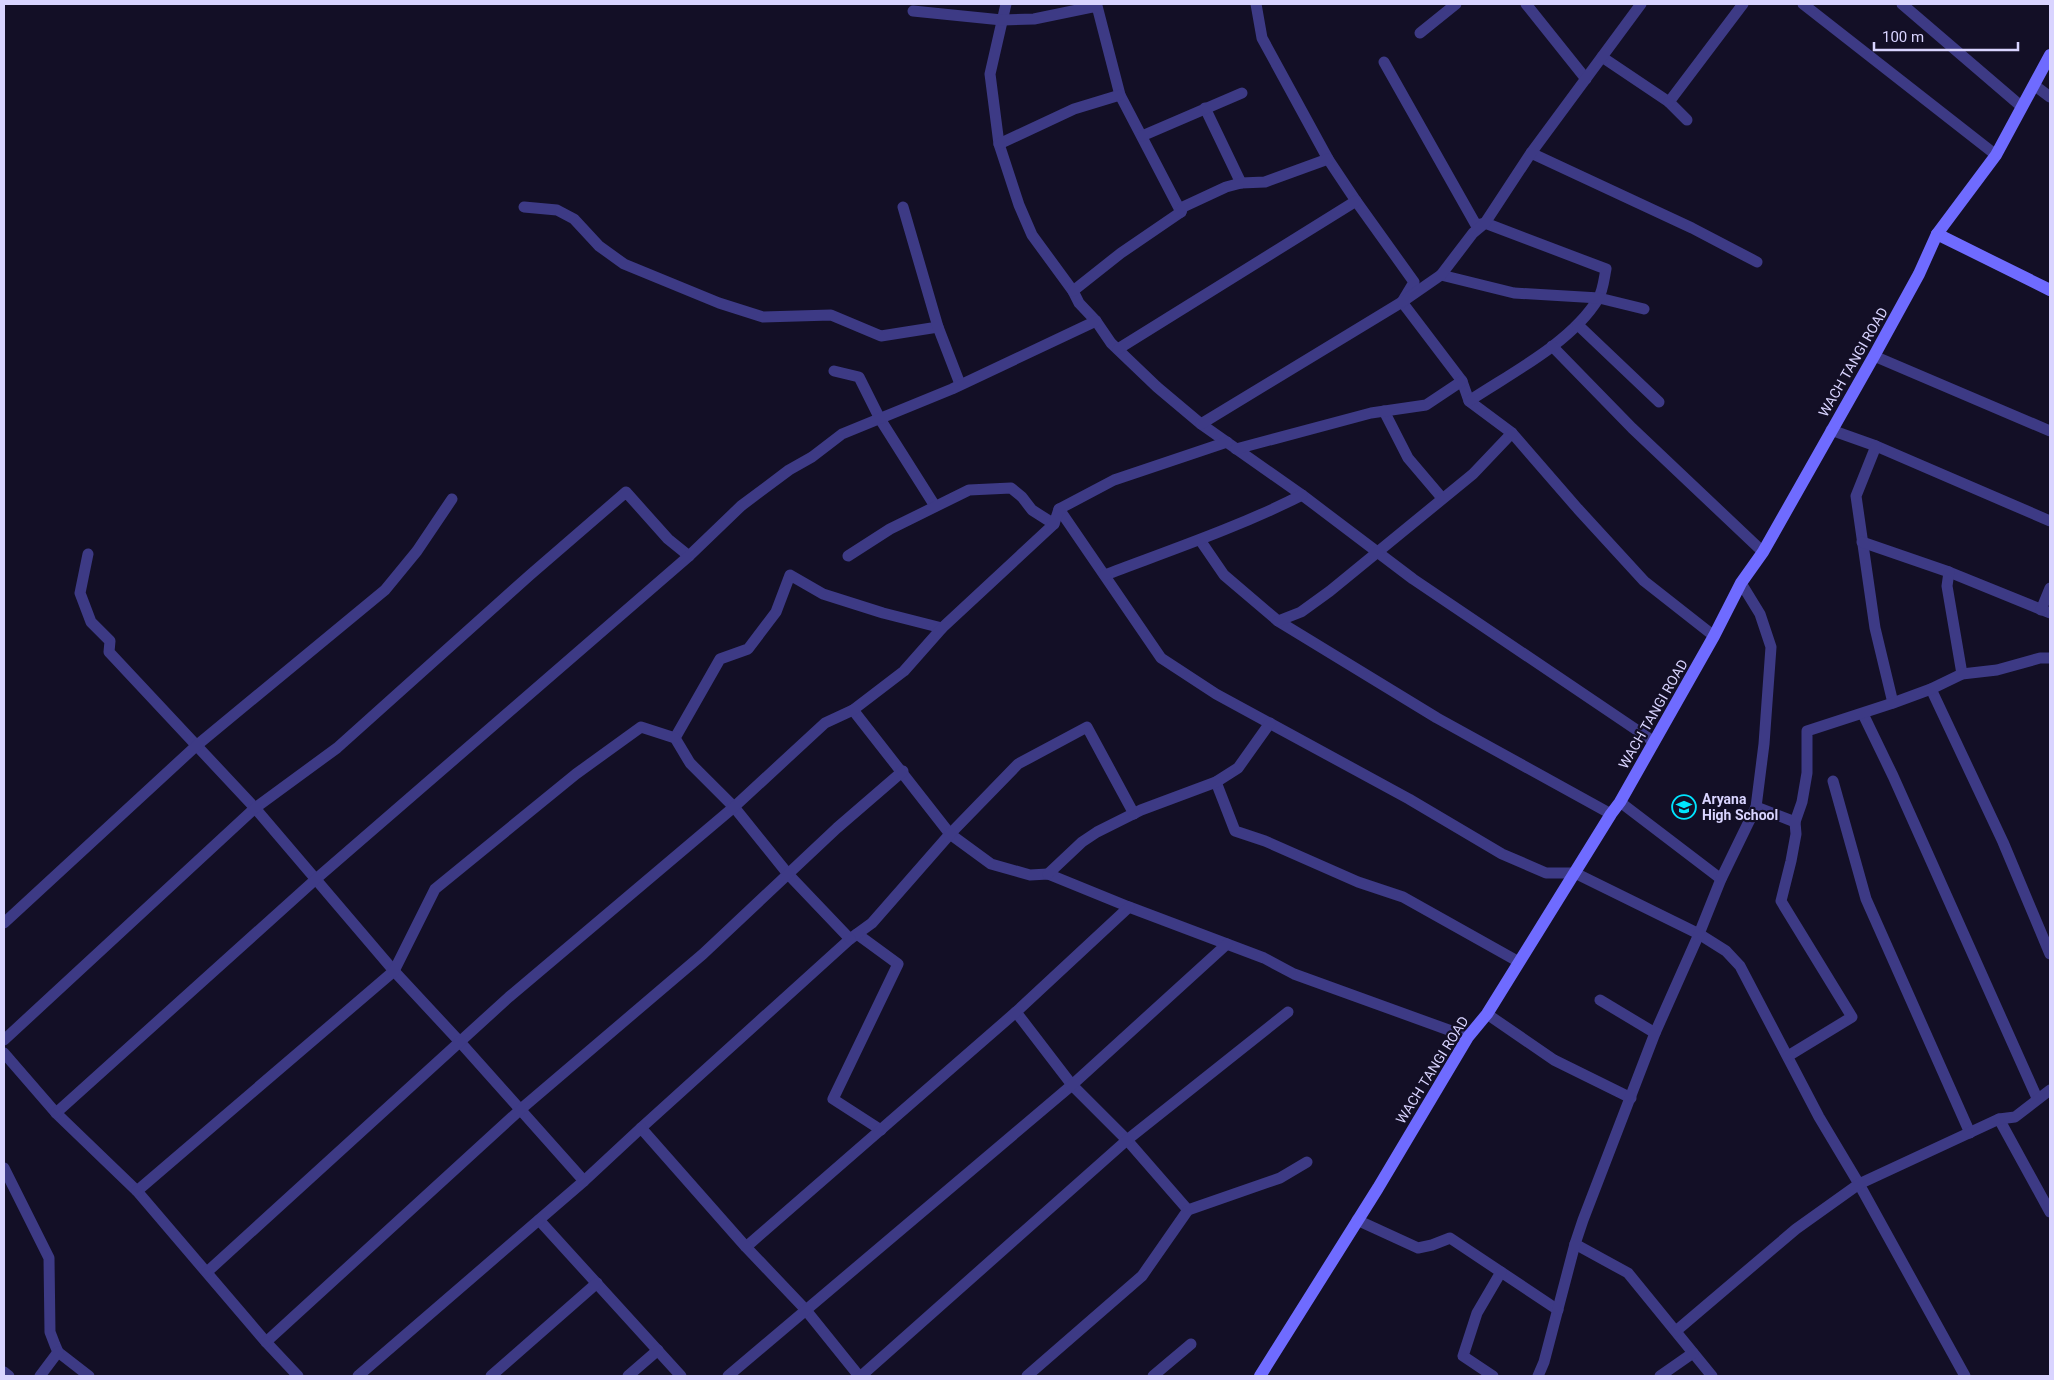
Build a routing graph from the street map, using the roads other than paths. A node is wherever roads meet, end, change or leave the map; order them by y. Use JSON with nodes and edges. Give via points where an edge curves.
{"nodes":[{"id":1,"x":1006,"y":4,"type":"edge"},
{"id":2,"x":1256,"y":4,"type":"edge"},
{"id":3,"x":1456,"y":4,"type":"edge"},
{"id":4,"x":1526,"y":4,"type":"edge"},
{"id":5,"x":1642,"y":4,"type":"edge"},
{"id":6,"x":1742,"y":4,"type":"edge"},
{"id":7,"x":1802,"y":4,"type":"edge"},
{"id":8,"x":1902,"y":4,"type":"edge"},
{"id":9,"x":913,"y":11,"type":"dead end"},
{"id":10,"x":1002,"y":20,"type":"junction"},
{"id":11,"x":1420,"y":33,"type":"dead end"},
{"id":12,"x":2050,"y":55,"type":"edge"},
{"id":13,"x":1602,"y":56,"type":"junction"},
{"id":14,"x":1384,"y":62,"type":"dead end"},
{"id":15,"x":1586,"y":79,"type":"junction"},
{"id":16,"x":2034,"y":85,"type":"junction"},
{"id":17,"x":1242,"y":93,"type":"dead end"},
{"id":18,"x":1120,"y":95,"type":"junction"},
{"id":19,"x":2050,"y":97,"type":"edge"},
{"id":20,"x":1669,"y":102,"type":"junction"},
{"id":21,"x":2022,"y":107,"type":"junction"},
{"id":22,"x":1206,"y":108,"type":"junction"},
{"id":23,"x":1687,"y":120,"type":"dead end"},
{"id":24,"x":1142,"y":136,"type":"junction"},
{"id":25,"x":999,"y":144,"type":"junction"},
{"id":26,"x":1531,"y":153,"type":"junction"},
{"id":27,"x":1996,"y":155,"type":"junction"},
{"id":28,"x":1328,"y":159,"type":"junction"},
{"id":29,"x":1241,"y":183,"type":"junction"},
{"id":30,"x":1356,"y":201,"type":"junction"},
{"id":31,"x":524,"y":207,"type":"dead end"},
{"id":32,"x":903,"y":207,"type":"dead end"},
{"id":33,"x":1181,"y":212,"type":"junction"},
{"id":34,"x":1485,"y":223,"type":"junction"},
{"id":35,"x":1937,"y":234,"type":"junction"},
{"id":36,"x":1757,"y":262,"type":"dead end"},
{"id":37,"x":1441,"y":275,"type":"junction"},
{"id":38,"x":2050,"y":290,"type":"edge"},
{"id":39,"x":1073,"y":291,"type":"junction"},
{"id":40,"x":1599,"y":298,"type":"junction"},
{"id":41,"x":1402,"y":302,"type":"junction"},
{"id":42,"x":1644,"y":309,"type":"dead end"},
{"id":43,"x":1096,"y":321,"type":"junction"},
{"id":44,"x":1578,"y":325,"type":"junction"},
{"id":45,"x":938,"y":327,"type":"junction"},
{"id":46,"x":1552,"y":346,"type":"junction"},
{"id":47,"x":1118,"y":349,"type":"junction"},
{"id":48,"x":1874,"y":356,"type":"junction"},
{"id":49,"x":834,"y":371,"type":"dead end"},
{"id":50,"x":1462,"y":381,"type":"junction"},
{"id":51,"x":960,"y":384,"type":"junction"},
{"id":52,"x":1469,"y":401,"type":"junction"},
{"id":53,"x":1659,"y":402,"type":"dead end"},
{"id":54,"x":1384,"y":411,"type":"junction"},
{"id":55,"x":880,"y":419,"type":"junction"},
{"id":56,"x":1201,"y":424,"type":"junction"},
{"id":57,"x":1831,"y":430,"type":"junction"},
{"id":58,"x":2050,"y":431,"type":"edge"},
{"id":59,"x":1512,"y":433,"type":"junction"},
{"id":60,"x":1232,"y":446,"type":"junction"},
{"id":61,"x":1876,"y":446,"type":"junction"},
{"id":62,"x":1302,"y":495,"type":"junction"},
{"id":63,"x":1442,"y":498,"type":"junction"},
{"id":64,"x":452,"y":499,"type":"dead end"},
{"id":65,"x":935,"y":506,"type":"junction"},
{"id":66,"x":1059,"y":509,"type":"junction"},
{"id":67,"x":2050,"y":521,"type":"edge"},
{"id":68,"x":1054,"y":524,"type":"junction"},
{"id":69,"x":1200,"y":540,"type":"junction"},
{"id":70,"x":1862,"y":542,"type":"junction"},
{"id":71,"x":1376,"y":552,"type":"junction"},
{"id":72,"x":1763,"y":552,"type":"junction"},
{"id":73,"x":88,"y":554,"type":"dead end"},
{"id":74,"x":689,"y":556,"type":"junction"},
{"id":75,"x":848,"y":556,"type":"dead end"},
{"id":76,"x":1949,"y":572,"type":"junction"},
{"id":77,"x":1105,"y":575,"type":"junction"},
{"id":78,"x":1741,"y":583,"type":"junction"},
{"id":79,"x":2050,"y":588,"type":"edge"},
{"id":80,"x":2046,"y":611,"type":"edge"},
{"id":81,"x":1278,"y":621,"type":"junction"},
{"id":82,"x":942,"y":628,"type":"junction"},
{"id":83,"x":1714,"y":636,"type":"junction"},
{"id":84,"x":2050,"y":658,"type":"edge"},
{"id":85,"x":1962,"y":674,"type":"junction"},
{"id":86,"x":1931,"y":689,"type":"junction"},
{"id":87,"x":1894,"y":703,"type":"junction"},
{"id":88,"x":854,"y":710,"type":"junction"},
{"id":89,"x":1862,"y":714,"type":"junction"},
{"id":90,"x":1270,"y":723,"type":"junction"},
{"id":91,"x":675,"y":738,"type":"junction"},
{"id":92,"x":1654,"y":741,"type":"junction"},
{"id":93,"x":196,"y":746,"type":"junction"},
{"id":94,"x":903,"y":771,"type":"junction"},
{"id":95,"x":1833,"y":781,"type":"dead end"},
{"id":96,"x":1216,"y":782,"type":"junction"},
{"id":97,"x":1620,"y":802,"type":"junction"},
{"id":98,"x":734,"y":807,"type":"junction"},
{"id":99,"x":1756,"y":807,"type":"junction"},
{"id":100,"x":255,"y":808,"type":"junction"},
{"id":101,"x":1134,"y":814,"type":"junction"},
{"id":102,"x":1611,"y":814,"type":"junction"},
{"id":103,"x":1796,"y":822,"type":"junction"},
{"id":104,"x":950,"y":834,"type":"junction"},
{"id":105,"x":1575,"y":873,"type":"junction"},
{"id":106,"x":788,"y":874,"type":"junction"},
{"id":107,"x":1048,"y":874,"type":"junction"},
{"id":108,"x":316,"y":879,"type":"junction"},
{"id":109,"x":1721,"y":879,"type":"junction"},
{"id":110,"x":1129,"y":907,"type":"junction"},
{"id":111,"x":4,"y":923,"type":"edge"},
{"id":112,"x":1699,"y":934,"type":"junction"},
{"id":113,"x":853,"y":936,"type":"junction"},
{"id":114,"x":1227,"y":944,"type":"junction"},
{"id":115,"x":2050,"y":954,"type":"edge"},
{"id":116,"x":1519,"y":962,"type":"junction"},
{"id":117,"x":394,"y":971,"type":"junction"},
{"id":118,"x":1600,"y":1000,"type":"dead end"},
{"id":119,"x":1016,"y":1012,"type":"junction"},
{"id":120,"x":1288,"y":1012,"type":"dead end"},
{"id":121,"x":1487,"y":1014,"type":"junction"},
{"id":122,"x":1655,"y":1033,"type":"junction"},
{"id":123,"x":1468,"y":1037,"type":"junction"},
{"id":124,"x":4,"y":1040,"type":"edge"},
{"id":125,"x":460,"y":1042,"type":"junction"},
{"id":126,"x":4,"y":1053,"type":"edge"},
{"id":127,"x":1788,"y":1056,"type":"junction"},
{"id":128,"x":1072,"y":1085,"type":"junction"},
{"id":129,"x":2050,"y":1090,"type":"edge"},
{"id":130,"x":1631,"y":1098,"type":"junction"},
{"id":131,"x":2038,"y":1098,"type":"junction"},
{"id":132,"x":520,"y":1109,"type":"junction"},
{"id":133,"x":56,"y":1113,"type":"junction"},
{"id":134,"x":1999,"y":1119,"type":"junction"},
{"id":135,"x":641,"y":1128,"type":"junction"},
{"id":136,"x":881,"y":1130,"type":"junction"},
{"id":137,"x":1970,"y":1133,"type":"junction"},
{"id":138,"x":1127,"y":1140,"type":"junction"},
{"id":139,"x":1307,"y":1162,"type":"dead end"},
{"id":140,"x":4,"y":1168,"type":"edge"},
{"id":141,"x":584,"y":1181,"type":"junction"},
{"id":142,"x":1859,"y":1184,"type":"junction"},
{"id":143,"x":137,"y":1191,"type":"junction"},
{"id":144,"x":1188,"y":1210,"type":"junction"},
{"id":145,"x":2050,"y":1212,"type":"edge"},
{"id":146,"x":539,"y":1220,"type":"junction"},
{"id":147,"x":1358,"y":1220,"type":"junction"},
{"id":148,"x":1575,"y":1244,"type":"junction"},
{"id":149,"x":746,"y":1247,"type":"junction"},
{"id":150,"x":207,"y":1272,"type":"junction"},
{"id":151,"x":1501,"y":1272,"type":"junction"},
{"id":152,"x":597,"y":1283,"type":"junction"},
{"id":153,"x":805,"y":1309,"type":"junction"},
{"id":154,"x":1558,"y":1310,"type":"junction"},
{"id":155,"x":1676,"y":1331,"type":"junction"},
{"id":156,"x":266,"y":1342,"type":"junction"},
{"id":157,"x":1191,"y":1344,"type":"dead end"},
{"id":158,"x":658,"y":1350,"type":"junction"},
{"id":159,"x":58,"y":1352,"type":"junction"},
{"id":160,"x":1694,"y":1353,"type":"junction"},
{"id":161,"x":4,"y":1372,"type":"edge"},
{"id":162,"x":9,"y":1376,"type":"edge"},
{"id":163,"x":40,"y":1376,"type":"edge"},
{"id":164,"x":89,"y":1376,"type":"edge"},
{"id":165,"x":298,"y":1376,"type":"edge"},
{"id":166,"x":358,"y":1376,"type":"edge"},
{"id":167,"x":491,"y":1376,"type":"edge"},
{"id":168,"x":628,"y":1376,"type":"edge"},
{"id":169,"x":681,"y":1376,"type":"edge"},
{"id":170,"x":728,"y":1376,"type":"edge"},
{"id":171,"x":860,"y":1376,"type":"edge"},
{"id":172,"x":1027,"y":1376,"type":"edge"},
{"id":173,"x":1153,"y":1376,"type":"edge"},
{"id":174,"x":1260,"y":1376,"type":"edge"},
{"id":175,"x":1492,"y":1376,"type":"edge"},
{"id":176,"x":1538,"y":1376,"type":"edge"},
{"id":177,"x":1660,"y":1376,"type":"edge"},
{"id":178,"x":1712,"y":1376,"type":"edge"},
{"id":179,"x":1965,"y":1376,"type":"edge"}],
"edges":[{"from":1,"to":10,"type":"street"},
{"from":2,"to":28,"type":"street","via":[[1262,38]]},
{"from":3,"to":11,"type":"street"},
{"from":4,"to":15,"type":"street"},
{"from":5,"to":13,"type":"street"},
{"from":6,"to":20,"type":"street"},
{"from":7,"to":27,"type":"street"},
{"from":8,"to":21,"type":"street"},
{"from":9,"to":10,"type":"street"},
{"from":10,"to":18,"type":"street","via":[[1034,19],[1097,6]]},
{"from":10,"to":25,"type":"street","via":[[990,74]]},
{"from":12,"to":16,"type":"main road","name":"WACH TANGI ROAD"},
{"from":13,"to":15,"type":"street"},
{"from":13,"to":20,"type":"street"},
{"from":14,"to":34,"type":"street","via":[[1471,218],[1476,225]]},
{"from":15,"to":26,"type":"street"},
{"from":16,"to":19,"type":"street"},
{"from":16,"to":21,"type":"main road","name":"WACH TANGI ROAD"},
{"from":17,"to":22,"type":"street"},
{"from":18,"to":24,"type":"street"},
{"from":18,"to":25,"type":"street","via":[[1074,108]]},
{"from":20,"to":23,"type":"street"},
{"from":21,"to":27,"type":"main road","name":"WACH TANGI ROAD"},
{"from":22,"to":24,"type":"street"},
{"from":22,"to":29,"type":"street"},
{"from":24,"to":33,"type":"street"},
{"from":25,"to":39,"type":"street","via":[[1032,235]]},
{"from":26,"to":34,"type":"street"},
{"from":26,"to":36,"type":"street"},
{"from":27,"to":35,"type":"main road","name":"WACH TANGI ROAD"},
{"from":28,"to":29,"type":"street","via":[[1265,182]]},
{"from":28,"to":30,"type":"street"},
{"from":29,"to":33,"type":"street","via":[[1192,202]]},
{"from":30,"to":41,"type":"street","via":[[1414,282]]},
{"from":30,"to":47,"type":"street"},
{"from":31,"to":45,"type":"street","via":[[557,210],[574,219],[599,246],[624,264],[763,317],[831,315],[881,336]]},
{"from":32,"to":45,"type":"street"},
{"from":33,"to":39,"type":"street"},
{"from":34,"to":37,"type":"street","via":[[1473,233]]},
{"from":34,"to":40,"type":"street","via":[[1606,270]]},
{"from":35,"to":38,"type":"main road"},
{"from":35,"to":48,"type":"main road","name":"WACH TANGI ROAD"},
{"from":37,"to":40,"type":"street","via":[[1514,293]]},
{"from":37,"to":41,"type":"street"},
{"from":39,"to":43,"type":"street","via":[[1079,303]]},
{"from":40,"to":42,"type":"street"},
{"from":40,"to":44,"type":"street"},
{"from":41,"to":50,"type":"street"},
{"from":41,"to":56,"type":"street"},
{"from":43,"to":47,"type":"street"},
{"from":43,"to":51,"type":"street"},
{"from":44,"to":46,"type":"street"},
{"from":44,"to":53,"type":"street"},
{"from":45,"to":51,"type":"street"},
{"from":46,"to":52,"type":"street"},
{"from":46,"to":72,"type":"street","via":[[1632,428]]},
{"from":47,"to":56,"type":"street"},
{"from":48,"to":57,"type":"main road","name":"WACH TANGI ROAD"},
{"from":48,"to":58,"type":"street"},
{"from":49,"to":55,"type":"street","via":[[859,377]]},
{"from":50,"to":52,"type":"street"},
{"from":50,"to":54,"type":"street","via":[[1426,405]]},
{"from":51,"to":55,"type":"street"},
{"from":52,"to":59,"type":"street"},
{"from":54,"to":60,"type":"street"},
{"from":54,"to":63,"type":"street","via":[[1408,458]]},
{"from":55,"to":65,"type":"street"},
{"from":55,"to":74,"type":"street","via":[[842,434],[789,470],[741,506]]},
{"from":56,"to":60,"type":"street"},
{"from":57,"to":61,"type":"street"},
{"from":57,"to":72,"type":"main road","name":"WACH TANGI ROAD"},
{"from":59,"to":63,"type":"street","via":[[1473,474]]},
{"from":59,"to":83,"type":"street","via":[[1644,581]]},
{"from":60,"to":62,"type":"street"},
{"from":60,"to":66,"type":"street","via":[[1114,480]]},
{"from":61,"to":67,"type":"street"},
{"from":61,"to":70,"type":"street","via":[[1856,496]]},
{"from":62,"to":69,"type":"street"},
{"from":62,"to":71,"type":"street"},
{"from":63,"to":71,"type":"street"},
{"from":64,"to":93,"type":"street","via":[[417,551],[385,590]]},
{"from":65,"to":68,"type":"street","via":[[968,490],[1011,488],[1032,510]]},
{"from":65,"to":75,"type":"street"},
{"from":66,"to":68,"type":"street"},
{"from":66,"to":77,"type":"street"},
{"from":68,"to":82,"type":"street"},
{"from":69,"to":77,"type":"street"},
{"from":69,"to":81,"type":"street","via":[[1224,575]]},
{"from":70,"to":76,"type":"street"},
{"from":70,"to":87,"type":"street","via":[[1875,628]]},
{"from":71,"to":81,"type":"street","via":[[1301,612]]},
{"from":71,"to":92,"type":"street"},
{"from":72,"to":78,"type":"main road","name":"WACH TANGI ROAD"},
{"from":73,"to":93,"type":"street","via":[[80,594],[91,622],[110,641],[109,652]]},
{"from":74,"to":100,"type":"street","via":[[668,539],[626,492],[337,748]]},
{"from":74,"to":108,"type":"street"},
{"from":76,"to":80,"type":"street"},
{"from":76,"to":85,"type":"street","via":[[1946,586]]},
{"from":77,"to":90,"type":"street","via":[[1161,658],[1216,694]]},
{"from":78,"to":83,"type":"main road","name":"WACH TANGI ROAD"},
{"from":78,"to":99,"type":"street","via":[[1760,614],[1771,647]]},
{"from":79,"to":80,"type":"street"},
{"from":81,"to":102,"type":"street","via":[[1437,718]]},
{"from":82,"to":88,"type":"street","via":[[904,671]]},
{"from":82,"to":91,"type":"street","via":[[823,594],[790,575],[776,612],[748,649],[720,658]]},
{"from":83,"to":92,"type":"main road","name":"WACH TANGI ROAD"},
{"from":84,"to":85,"type":"street"},
{"from":85,"to":86,"type":"street"},
{"from":86,"to":87,"type":"street"},
{"from":86,"to":115,"type":"street","via":[[2011,859]]},
{"from":87,"to":89,"type":"street"},
{"from":88,"to":94,"type":"street"},
{"from":88,"to":98,"type":"street","via":[[825,723]]},
{"from":89,"to":103,"type":"street","via":[[1807,731],[1807,774]]},
{"from":89,"to":131,"type":"street"},
{"from":90,"to":96,"type":"street","via":[[1238,768]]},
{"from":90,"to":105,"type":"street","via":[[1502,854],[1546,873]]},
{"from":91,"to":98,"type":"street","via":[[690,763]]},
{"from":91,"to":117,"type":"street","via":[[641,727],[576,774],[434,889]]},
{"from":92,"to":97,"type":"main road","name":"WACH TANGI ROAD"},
{"from":93,"to":100,"type":"street"},
{"from":93,"to":111,"type":"street"},
{"from":94,"to":104,"type":"street"},
{"from":94,"to":106,"type":"street"},
{"from":95,"to":137,"type":"street","via":[[1866,899]]},
{"from":96,"to":101,"type":"street"},
{"from":96,"to":116,"type":"street","via":[[1235,831],[1403,897]]},
{"from":97,"to":102,"type":"main road","name":"WACH TANGI ROAD"},
{"from":97,"to":109,"type":"street"},
{"from":98,"to":106,"type":"street"},
{"from":98,"to":125,"type":"street"},
{"from":99,"to":103,"type":"street"},
{"from":99,"to":109,"type":"street"},
{"from":100,"to":108,"type":"street"},
{"from":100,"to":124,"type":"street"},
{"from":101,"to":104,"type":"street","via":[[1087,727],[1018,764]]},
{"from":101,"to":107,"type":"street","via":[[1089,837]]},
{"from":102,"to":105,"type":"main road","name":"WACH TANGI ROAD"},
{"from":103,"to":127,"type":"street","via":[[1781,901],[1852,1017]]},
{"from":104,"to":107,"type":"street","via":[[992,864],[1030,875]]},
{"from":104,"to":113,"type":"street","via":[[872,923]]},
{"from":105,"to":112,"type":"street"},
{"from":105,"to":116,"type":"main road","name":"WACH TANGI ROAD"},
{"from":106,"to":113,"type":"street"},
{"from":106,"to":132,"type":"street","via":[[703,954]]},
{"from":107,"to":110,"type":"street"},
{"from":108,"to":117,"type":"street"},
{"from":108,"to":133,"type":"street"},
{"from":109,"to":112,"type":"street"},
{"from":110,"to":114,"type":"street"},
{"from":110,"to":119,"type":"street"},
{"from":112,"to":122,"type":"street"},
{"from":112,"to":127,"type":"street","via":[[1726,950],[1740,966]]},
{"from":113,"to":135,"type":"street"},
{"from":113,"to":136,"type":"street","via":[[898,964],[833,1099]]},
{"from":114,"to":123,"type":"street","via":[[1294,974]]},
{"from":114,"to":128,"type":"street"},
{"from":116,"to":121,"type":"main road","name":"WACH TANGI ROAD"},
{"from":117,"to":125,"type":"street"},
{"from":117,"to":143,"type":"street"},
{"from":118,"to":122,"type":"street"},
{"from":119,"to":128,"type":"street"},
{"from":119,"to":136,"type":"street"},
{"from":120,"to":138,"type":"street"},
{"from":121,"to":123,"type":"main road","name":"WACH TANGI ROAD"},
{"from":121,"to":130,"type":"street","via":[[1554,1060]]},
{"from":122,"to":130,"type":"street"},
{"from":123,"to":147,"type":"main road","name":"WACH TANGI ROAD"},
{"from":125,"to":132,"type":"street"},
{"from":125,"to":150,"type":"street"},
{"from":126,"to":133,"type":"street"},
{"from":127,"to":142,"type":"street"},
{"from":128,"to":138,"type":"street"},
{"from":128,"to":153,"type":"street"},
{"from":129,"to":131,"type":"street"},
{"from":130,"to":148,"type":"street"},
{"from":131,"to":134,"type":"street","via":[[2015,1117]]},
{"from":132,"to":141,"type":"street"},
{"from":132,"to":156,"type":"street"},
{"from":133,"to":143,"type":"street"},
{"from":134,"to":137,"type":"street"},
{"from":134,"to":145,"type":"street"},
{"from":135,"to":141,"type":"street"},
{"from":135,"to":149,"type":"street"},
{"from":136,"to":149,"type":"street"},
{"from":137,"to":142,"type":"street"},
{"from":138,"to":144,"type":"street"},
{"from":138,"to":171,"type":"street"},
{"from":139,"to":144,"type":"street","via":[[1280,1178]]},
{"from":140,"to":159,"type":"street","via":[[49,1258],[50,1332]]},
{"from":141,"to":146,"type":"street"},
{"from":142,"to":155,"type":"street","via":[[1796,1229]]},
{"from":142,"to":179,"type":"street"},
{"from":143,"to":150,"type":"street"},
{"from":144,"to":172,"type":"street","via":[[1142,1276]]},
{"from":146,"to":152,"type":"street"},
{"from":146,"to":166,"type":"street"},
{"from":147,"to":151,"type":"street","via":[[1418,1248],[1450,1238]]},
{"from":147,"to":174,"type":"main road","name":"WACH TANGI ROAD"},
{"from":148,"to":154,"type":"street"},
{"from":148,"to":155,"type":"street","via":[[1628,1273]]},
{"from":149,"to":153,"type":"street"},
{"from":150,"to":156,"type":"street"},
{"from":151,"to":154,"type":"street"},
{"from":151,"to":175,"type":"street","via":[[1477,1313],[1463,1356]]},
{"from":152,"to":158,"type":"street"},
{"from":152,"to":167,"type":"street"},
{"from":153,"to":170,"type":"street"},
{"from":153,"to":171,"type":"street"},
{"from":154,"to":176,"type":"street"},
{"from":155,"to":160,"type":"street"},
{"from":156,"to":165,"type":"street"},
{"from":157,"to":173,"type":"street"},
{"from":158,"to":168,"type":"street"},
{"from":158,"to":169,"type":"street"},
{"from":159,"to":163,"type":"street"},
{"from":159,"to":164,"type":"street"},
{"from":160,"to":177,"type":"street"},
{"from":160,"to":178,"type":"street"},
{"from":161,"to":162,"type":"street"}]}
